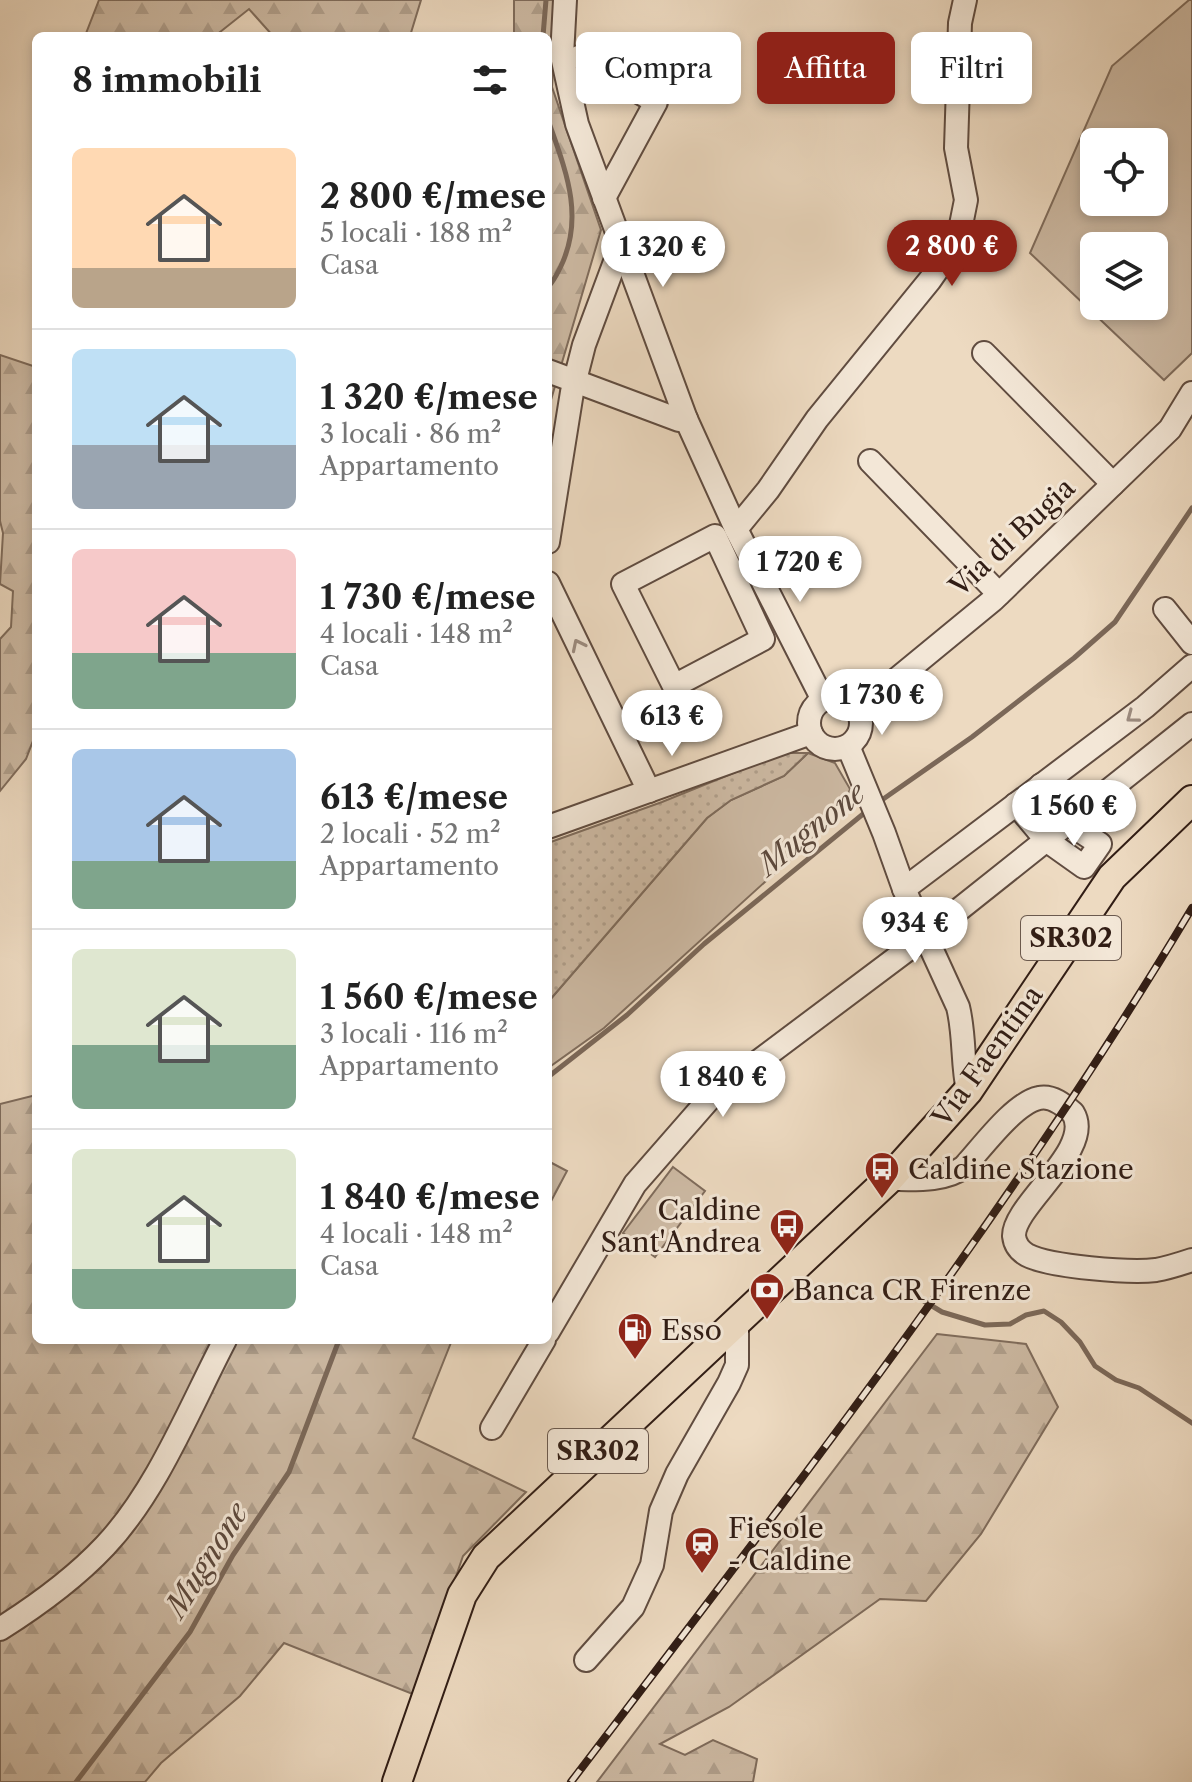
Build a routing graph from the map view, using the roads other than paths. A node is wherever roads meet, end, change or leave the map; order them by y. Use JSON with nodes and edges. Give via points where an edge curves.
{"nodes":[{"id":1,"x":565,"y":0,"type":"edge"},
{"id":2,"x":965,"y":0,"type":"edge"},
{"id":3,"x":571,"y":56,"type":"junction"},
{"id":4,"x":604,"y":198,"type":"junction"},
{"id":5,"x":622,"y":243,"type":"junction"},
{"id":6,"x":984,"y":353,"type":"dead end"},
{"id":7,"x":552,"y":373,"type":"edge"},
{"id":8,"x":575,"y":382,"type":"junction"},
{"id":9,"x":1192,"y":393,"type":"edge"},
{"id":10,"x":686,"y":419,"type":"junction"},
{"id":11,"x":870,"y":461,"type":"dead end"},
{"id":12,"x":1113,"y":484,"type":"junction"},
{"id":13,"x":552,"y":510,"type":"edge"},
{"id":14,"x":736,"y":529,"type":"junction"},
{"id":15,"x":623,"y":584,"type":"joint"},
{"id":16,"x":552,"y":591,"type":"edge"},
{"id":17,"x":999,"y":594,"type":"junction"},
{"id":18,"x":1165,"y":609,"type":"dead end"},
{"id":19,"x":1192,"y":643,"type":"edge"},
{"id":20,"x":1192,"y":666,"type":"edge"},
{"id":21,"x":823,"y":700,"type":"junction"},
{"id":22,"x":858,"y":711,"type":"junction"},
{"id":23,"x":1192,"y":724,"type":"edge"},
{"id":24,"x":811,"y":733,"type":"junction"},
{"id":25,"x":848,"y":746,"type":"junction"},
{"id":26,"x":1041,"y":785,"type":"junction"},
{"id":27,"x":649,"y":791,"type":"junction"},
{"id":28,"x":1192,"y":800,"type":"edge"},
{"id":29,"x":1016,"y":804,"type":"junction"},
{"id":30,"x":1068,"y":823,"type":"junction"},
{"id":31,"x":552,"y":826,"type":"edge"},
{"id":32,"x":1046,"y":840,"type":"junction"},
{"id":33,"x":904,"y":889,"type":"junction"},
{"id":34,"x":927,"y":935,"type":"junction"},
{"id":35,"x":968,"y":1091,"type":"junction"},
{"id":36,"x":889,"y":1179,"type":"junction"},
{"id":37,"x":1192,"y":1260,"type":"edge"},
{"id":38,"x":737,"y":1324,"type":"junction"},
{"id":39,"x":552,"y":1325,"type":"edge"},
{"id":40,"x":223,"y":1344,"type":"edge"},
{"id":41,"x":542,"y":1344,"type":"edge"},
{"id":42,"x":492,"y":1428,"type":"dead end"},
{"id":43,"x":0,"y":1629,"type":"edge"},
{"id":44,"x":586,"y":1660,"type":"dead end"},
{"id":45,"x":397,"y":1782,"type":"edge"}],
"edges":[{"from":1,"to":3,"type":"street"},
{"from":2,"to":14,"type":"street","via":[[956,148],[966,200],[953,247]]},
{"from":3,"to":4,"type":"street","via":[[573,114]]},
{"from":3,"to":4,"type":"street","via":[[656,102]]},
{"from":4,"to":5,"type":"street"},
{"from":5,"to":8,"type":"street"},
{"from":5,"to":10,"type":"street"},
{"from":6,"to":12,"type":"street"},
{"from":7,"to":8,"type":"street"},
{"from":8,"to":10,"type":"street"},
{"from":8,"to":13,"type":"street"},
{"from":9,"to":12,"type":"street","name":"Via di Bugia","via":[[1170,429]]},
{"from":10,"to":14,"type":"street"},
{"from":11,"to":17,"type":"street"},
{"from":12,"to":17,"type":"street","name":"Via di Bugia"},
{"from":14,"to":21,"type":"street"},
{"from":15,"to":15,"type":"street","via":[[715,536],[763,639],[674,686]]},
{"from":27,"to":16,"type":"street","one_way":true},
{"from":17,"to":22,"type":"street","name":"Via di Bugia"},
{"from":18,"to":19,"type":"street"},
{"from":20,"to":26,"type":"street","one_way":true},
{"from":21,"to":22,"type":"street","via":[[839,697]]},
{"from":21,"to":24,"type":"street","via":[[810,717]]},
{"from":22,"to":25,"type":"street","via":[[861,729]]},
{"from":23,"to":30,"type":"street"},
{"from":24,"to":25,"type":"street","via":[[824,747]]},
{"from":24,"to":27,"type":"street"},
{"from":25,"to":33,"type":"street"},
{"from":26,"to":29,"type":"street"},
{"from":26,"to":30,"type":"street"},
{"from":27,"to":31,"type":"street"},
{"from":28,"to":35,"type":"main road","name":"Via Faentina","number":"SR302","via":[[1112,877]]},
{"from":29,"to":32,"type":"street"},
{"from":29,"to":33,"type":"street"},
{"from":30,"to":32,"type":"street"},
{"from":30,"to":32,"type":"street","via":[[1100,844],[1084,867]]},
{"from":32,"to":34,"type":"street"},
{"from":33,"to":34,"type":"street"},
{"from":34,"to":35,"type":"street","via":[[958,1007]]},
{"from":34,"to":39,"type":"street","via":[[711,1097],[635,1184]]},
{"from":35,"to":36,"type":"main road","name":"Via Faentina","number":"SR302"},
{"from":36,"to":37,"type":"street","via":[[954,1174],[1016,1112],[1031,1101],[1051,1098],[1073,1113],[1077,1126],[1065,1157],[1017,1225],[1014,1239],[1020,1250],[1037,1259],[1128,1270],[1154,1270]]},
{"from":36,"to":38,"type":"main road","name":"Via Faentina","number":"SR302"},
{"from":38,"to":44,"type":"street","via":[[737,1365],[666,1499],[652,1565],[633,1607]]},
{"from":38,"to":45,"type":"main road","name":"Via Faentina","number":"SR302","via":[[486,1557],[462,1595]]},
{"from":40,"to":43,"type":"street","via":[[157,1471],[107,1544],[64,1585]]},
{"from":41,"to":42,"type":"street"}]}
